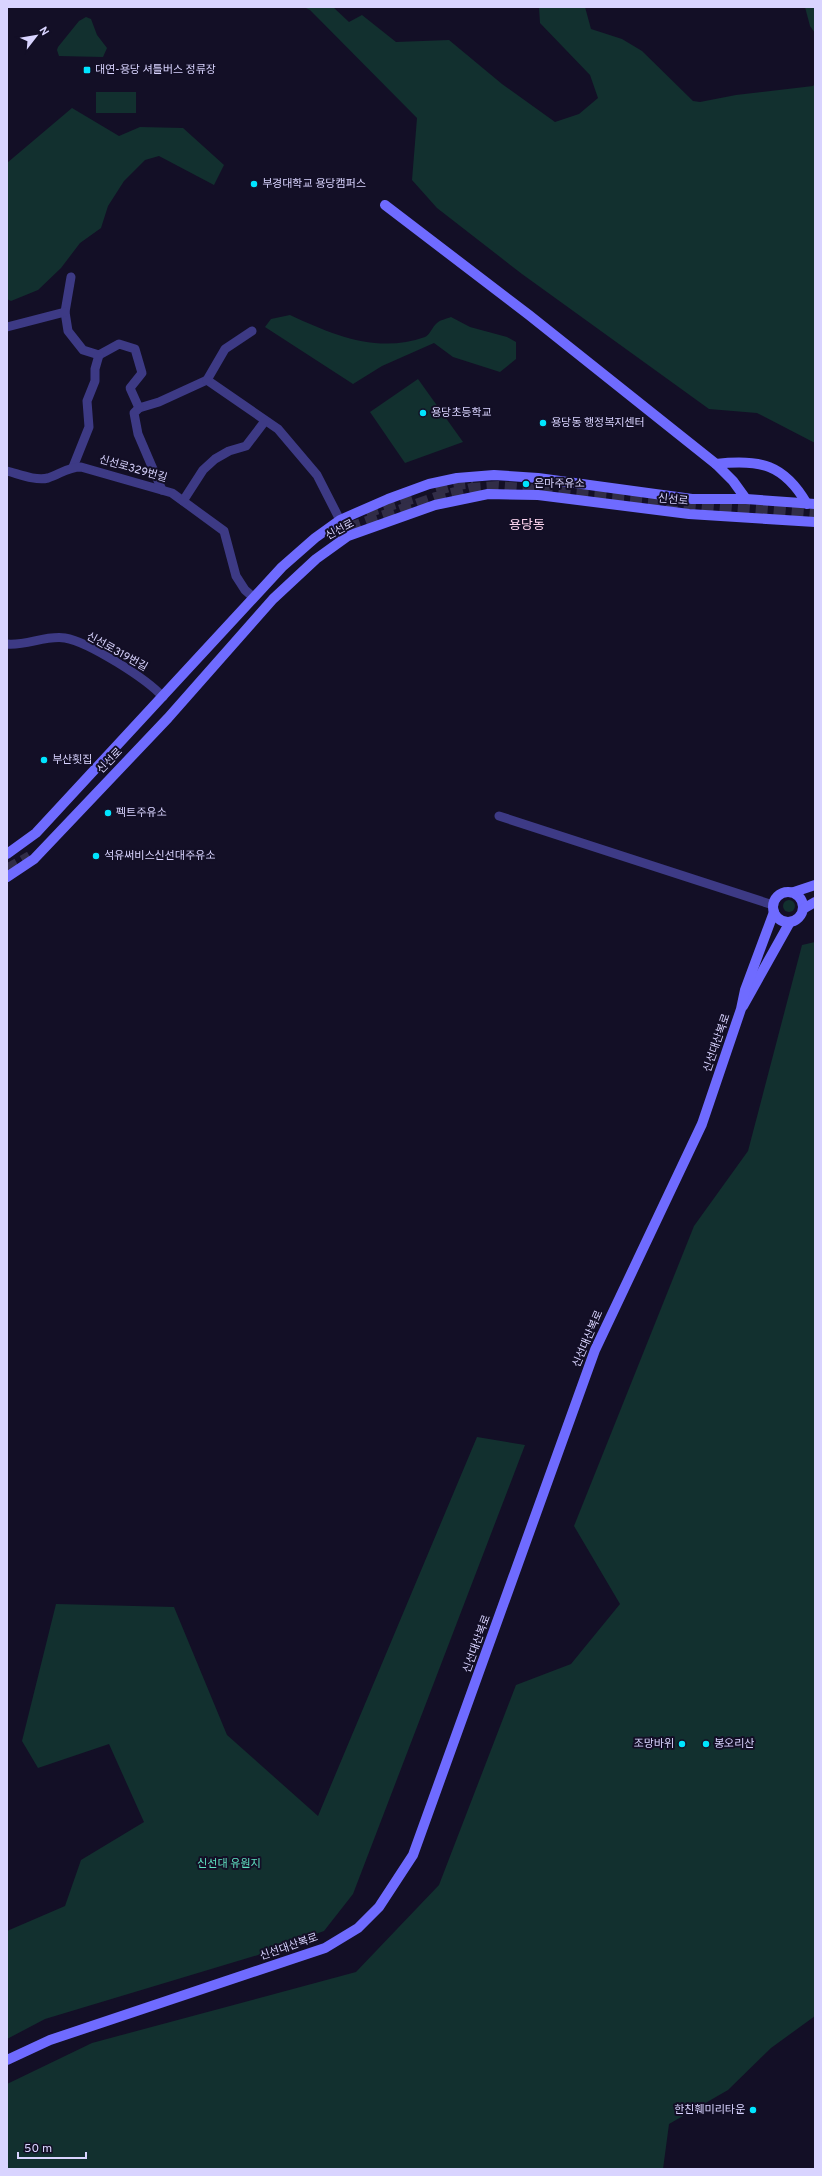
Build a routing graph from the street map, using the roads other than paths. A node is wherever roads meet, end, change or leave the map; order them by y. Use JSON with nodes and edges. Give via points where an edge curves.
{"nodes":[{"id":1,"x":385,"y":205,"type":"dead end"},
{"id":2,"x":71,"y":277,"type":"dead end"},
{"id":3,"x":65,"y":312,"type":"junction"},
{"id":4,"x":7,"y":327,"type":"edge"},
{"id":5,"x":252,"y":331,"type":"dead end"},
{"id":6,"x":99,"y":355,"type":"junction"},
{"id":7,"x":207,"y":380,"type":"junction"},
{"id":8,"x":139,"y":408,"type":"junction"},
{"id":9,"x":265,"y":421,"type":"junction"},
{"id":10,"x":716,"y":464,"type":"junction"},
{"id":11,"x":73,"y":467,"type":"junction"},
{"id":12,"x":7,"y":471,"type":"edge"},
{"id":13,"x":162,"y":490,"type":"junction"},
{"id":14,"x":746,"y":499,"type":"junction"},
{"id":15,"x":183,"y":501,"type":"junction"},
{"id":16,"x":811,"y":504,"type":"edge"},
{"id":17,"x":340,"y":520,"type":"junction"},
{"id":18,"x":815,"y":522,"type":"edge"},
{"id":19,"x":315,"y":538,"type":"junction"},
{"id":20,"x":325,"y":551,"type":"junction"},
{"id":21,"x":253,"y":596,"type":"junction"},
{"id":22,"x":7,"y":644,"type":"edge"},
{"id":23,"x":163,"y":697,"type":"junction"},
{"id":24,"x":499,"y":816,"type":"dead end"},
{"id":25,"x":7,"y":854,"type":"edge"},
{"id":26,"x":7,"y":877,"type":"edge"},
{"id":27,"x":815,"y":885,"type":"edge"},
{"id":28,"x":794,"y":892,"type":"junction"},
{"id":29,"x":815,"y":902,"type":"edge"},
{"id":30,"x":773,"y":908,"type":"junction"},
{"id":31,"x":804,"y":909,"type":"junction"},
{"id":32,"x":790,"y":922,"type":"junction"},
{"id":33,"x":741,"y":1009,"type":"junction"},
{"id":34,"x":7,"y":2060,"type":"edge"}],
"edges":[{"from":1,"to":10,"type":"main road","via":[[530,315]]},
{"from":2,"to":3,"type":"street"},
{"from":3,"to":4,"type":"street"},
{"from":3,"to":6,"type":"street","via":[[68,331],[83,350]]},
{"from":5,"to":7,"type":"street","via":[[225,349]]},
{"from":6,"to":8,"type":"street","via":[[119,344],[135,349],[142,373],[130,388]]},
{"from":6,"to":11,"type":"street","via":[[95,382],[87,401],[89,427]]},
{"from":7,"to":8,"type":"street","via":[[159,402]]},
{"from":7,"to":9,"type":"street"},
{"from":8,"to":13,"type":"street","via":[[134,413],[138,434]]},
{"from":9,"to":15,"type":"street","via":[[246,446],[229,451],[203,470]]},
{"from":9,"to":17,"type":"street","via":[[278,429],[317,475]]},
{"from":10,"to":14,"type":"main road"},
{"from":10,"to":16,"type":"main road","via":[[750,463],[782,472]]},
{"from":11,"to":12,"type":"street","via":[[47,478],[33,478]]},
{"from":11,"to":13,"type":"street","name":"신선로329번길","via":[[81,467]]},
{"from":13,"to":15,"type":"street","name":"신선로329번길"},
{"from":14,"to":16,"type":"main road","name":"신선로"},
{"from":14,"to":17,"type":"main road","name":"신선로","via":[[692,498],[546,479],[494,475],[457,478],[429,484]]},
{"from":15,"to":21,"type":"street","name":"신선로329번길","via":[[224,531],[236,576],[245,590]]},
{"from":17,"to":19,"type":"main road","name":"신선로"},
{"from":18,"to":20,"type":"main road","name":"신선로","via":[[689,514],[538,495],[488,494],[435,505],[403,516],[348,536]]},
{"from":19,"to":20,"type":"main road"},
{"from":19,"to":21,"type":"main road","name":"신선로"},
{"from":20,"to":26,"type":"main road","name":"신선로","via":[[273,599],[168,718],[34,859]]},
{"from":21,"to":23,"type":"main road","name":"신선로"},
{"from":22,"to":23,"type":"street","name":"신선로319번길","via":[[64,638],[85,645],[131,671]]},
{"from":23,"to":25,"type":"main road","name":"신선로","via":[[36,833]]},
{"from":24,"to":30,"type":"street"},
{"from":27,"to":28,"type":"main road","name":"신선대산복로"},
{"from":28,"to":30,"type":"main road","name":"신선대산복로","via":[[780,894]]},
{"from":28,"to":31,"type":"main road","via":[[803,902]]},
{"from":29,"to":31,"type":"main road","name":"신선대산복로"},
{"from":30,"to":32,"type":"main road","via":[[777,918]]},
{"from":30,"to":33,"type":"main road","name":"신선대산복로"},
{"from":31,"to":32,"type":"main road","name":"신선대산복로","via":[[801,915]]},
{"from":32,"to":33,"type":"main road","name":"신선대산복로","via":[[779,938],[752,994]]},
{"from":33,"to":34,"type":"main road","name":"신선대산복로","via":[[702,1124],[595,1350],[413,1855],[379,1906],[358,1928],[325,1948],[50,2040]]}]}
